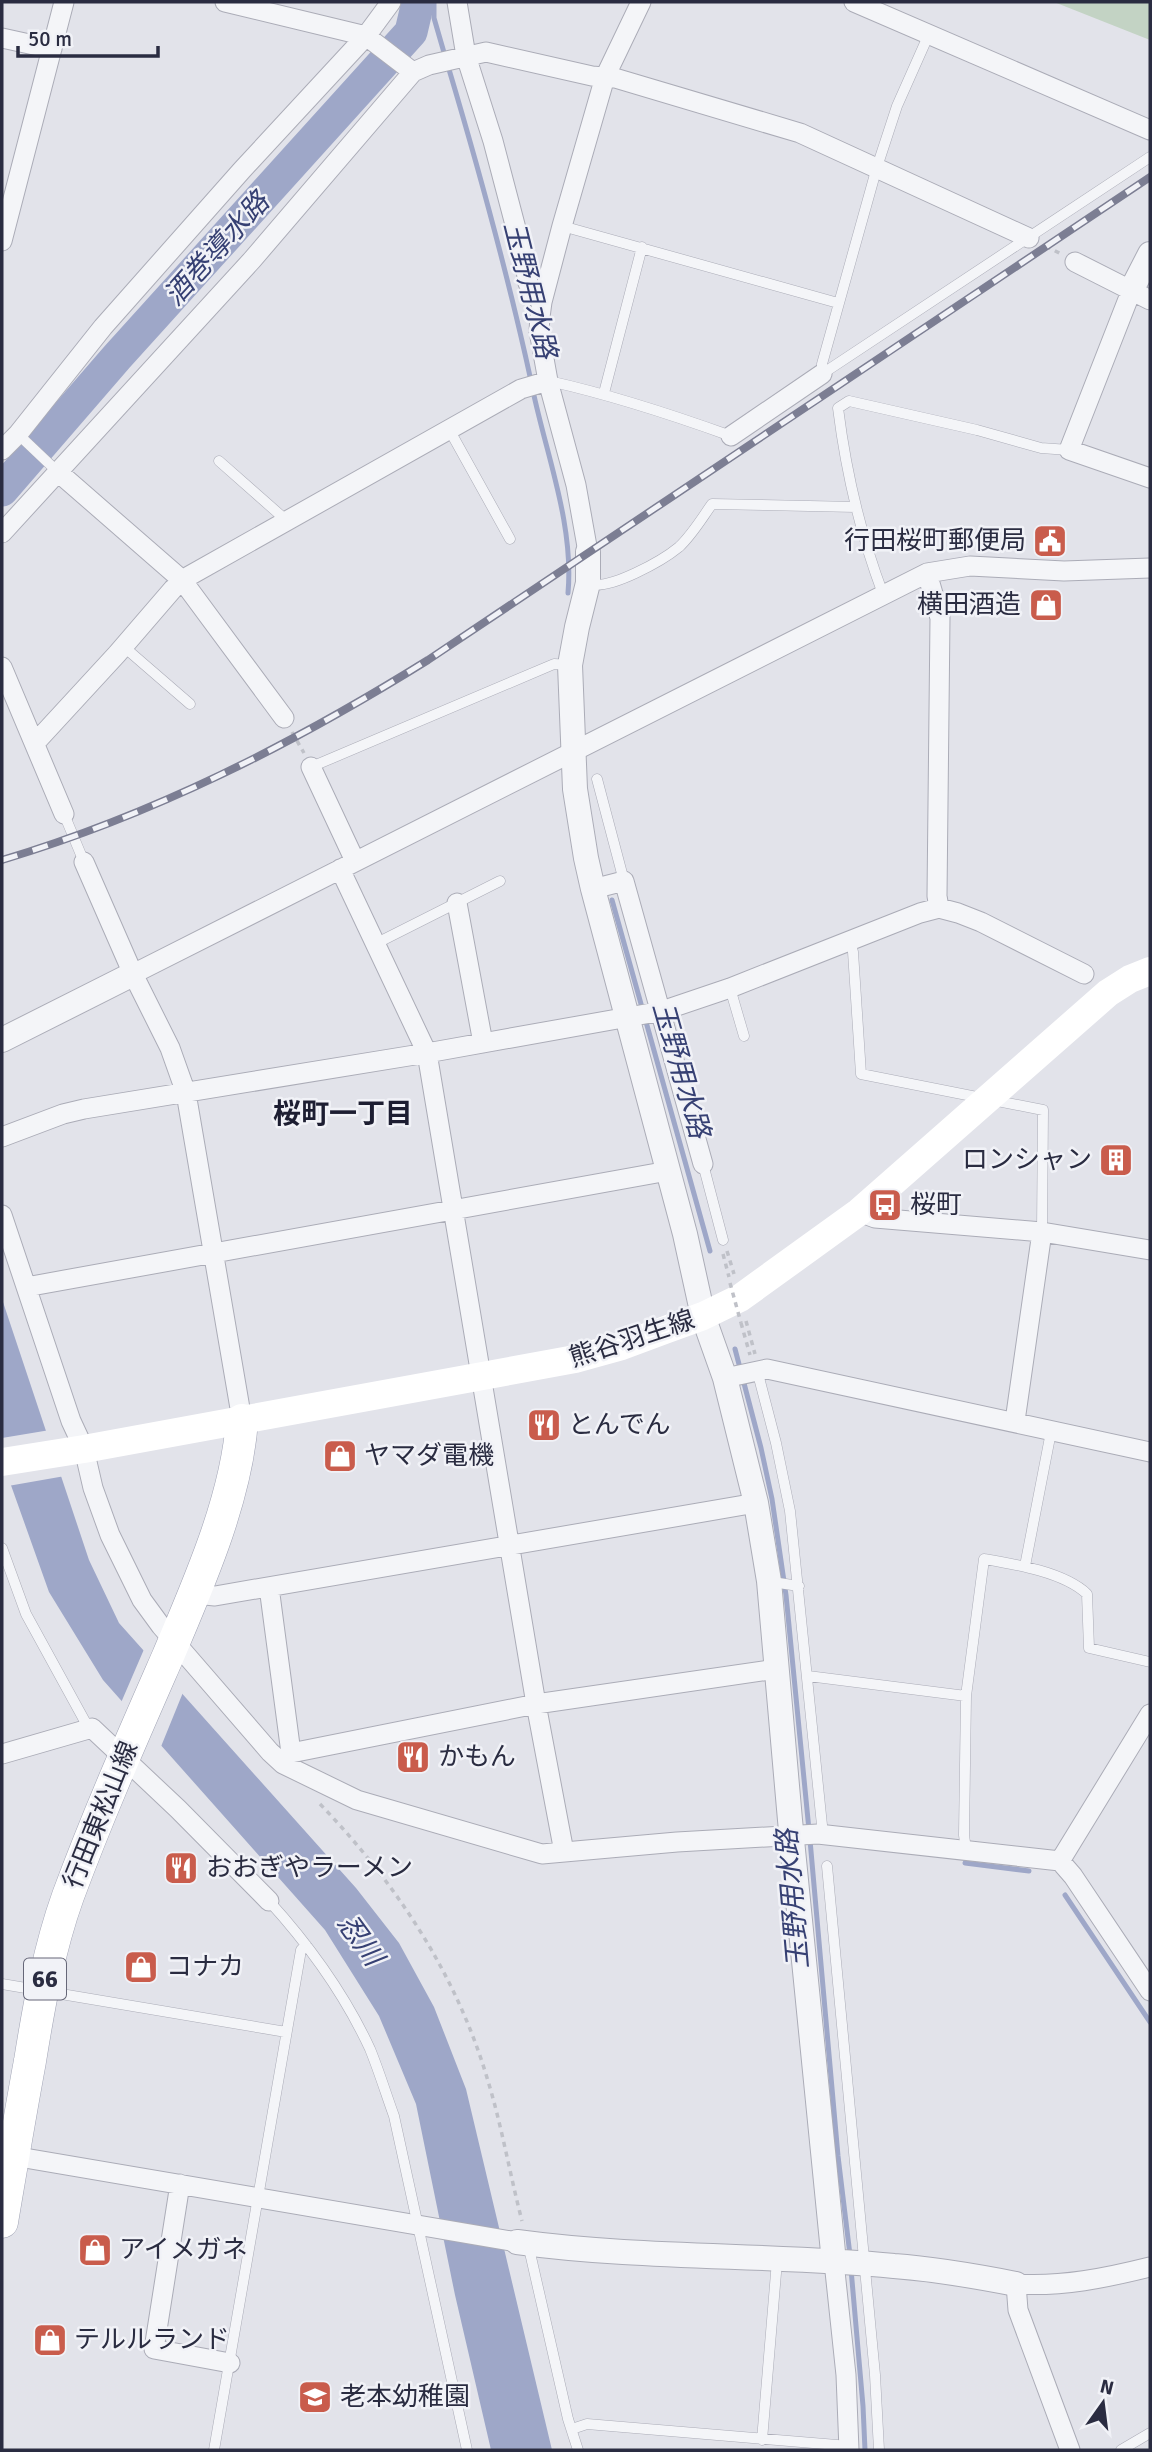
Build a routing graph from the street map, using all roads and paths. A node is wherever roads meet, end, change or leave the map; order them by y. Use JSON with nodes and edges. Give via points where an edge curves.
{"nodes":[{"id":1,"x":64,"y":2,"type":"edge"},
{"id":2,"x":225,"y":2,"type":"edge"},
{"id":3,"x":390,"y":2,"type":"edge"},
{"id":4,"x":457,"y":2,"type":"edge"},
{"id":5,"x":641,"y":2,"type":"edge"},
{"id":6,"x":854,"y":2,"type":"edge"},
{"id":7,"x":260,"y":6,"type":"edge"},
{"id":8,"x":929,"y":34,"type":"junction"},
{"id":9,"x":366,"y":36,"type":"junction"},
{"id":10,"x":2,"y":38,"type":"edge"},
{"id":11,"x":52,"y":49,"type":"junction"},
{"id":12,"x":453,"y":59,"type":"junction"},
{"id":13,"x":406,"y":67,"type":"junction"},
{"id":14,"x":605,"y":78,"type":"junction"},
{"id":15,"x":1150,"y":130,"type":"edge"},
{"id":16,"x":1150,"y":157,"type":"edge"},
{"id":17,"x":877,"y":167,"type":"junction"},
{"id":18,"x":562,"y":226,"type":"junction"},
{"id":19,"x":1029,"y":238,"type":"junction"},
{"id":20,"x":2,"y":241,"type":"edge"},
{"id":21,"x":642,"y":247,"type":"junction"},
{"id":22,"x":1150,"y":254,"type":"edge"},
{"id":23,"x":1074,"y":262,"type":"joint"},
{"id":24,"x":1141,"y":295,"type":"edge"},
{"id":25,"x":542,"y":302,"type":"junction"},
{"id":26,"x":838,"y":303,"type":"junction"},
{"id":27,"x":822,"y":374,"type":"junction"},
{"id":28,"x":535,"y":385,"type":"junction"},
{"id":29,"x":604,"y":393,"type":"junction"},
{"id":30,"x":450,"y":431,"type":"junction"},
{"id":31,"x":15,"y":435,"type":"edge"},
{"id":32,"x":731,"y":436,"type":"joint"},
{"id":33,"x":2,"y":450,"type":"edge"},
{"id":34,"x":1069,"y":450,"type":"junction"},
{"id":35,"x":219,"y":461,"type":"dead end"},
{"id":36,"x":54,"y":467,"type":"junction"},
{"id":37,"x":1150,"y":478,"type":"edge"},
{"id":38,"x":856,"y":507,"type":"junction"},
{"id":39,"x":287,"y":521,"type":"junction"},
{"id":40,"x":2,"y":533,"type":"edge"},
{"id":41,"x":510,"y":539,"type":"dead end"},
{"id":42,"x":588,"y":552,"type":"joint"},
{"id":43,"x":1150,"y":568,"type":"edge"},
{"id":44,"x":927,"y":573,"type":"junction"},
{"id":45,"x":183,"y":580,"type":"junction"},
{"id":46,"x":588,"y":583,"type":"junction"},
{"id":47,"x":883,"y":593,"type":"junction"},
{"id":48,"x":123,"y":646,"type":"junction"},
{"id":49,"x":570,"y":664,"type":"junction"},
{"id":50,"x":2,"y":667,"type":"edge"},
{"id":51,"x":190,"y":704,"type":"dead end"},
{"id":52,"x":284,"y":718,"type":"joint"},
{"id":53,"x":35,"y":743,"type":"junction"},
{"id":54,"x":573,"y":752,"type":"junction"},
{"id":55,"x":311,"y":767,"type":"junction"},
{"id":56,"x":597,"y":779,"type":"dead end"},
{"id":57,"x":64,"y":814,"type":"joint"},
{"id":58,"x":84,"y":862,"type":"joint"},
{"id":59,"x":348,"y":865,"type":"junction"},
{"id":60,"x":500,"y":881,"type":"dead end"},
{"id":61,"x":624,"y":881,"type":"junction"},
{"id":62,"x":593,"y":890,"type":"junction"},
{"id":63,"x":457,"y":903,"type":"junction"},
{"id":64,"x":939,"y":908,"type":"junction"},
{"id":65,"x":850,"y":941,"type":"junction"},
{"id":66,"x":377,"y":943,"type":"junction"},
{"id":67,"x":1150,"y":971,"type":"edge"},
{"id":68,"x":133,"y":974,"type":"junction"},
{"id":69,"x":1084,"y":974,"type":"dead end"},
{"id":70,"x":730,"y":988,"type":"junction"},
{"id":71,"x":644,"y":1013,"type":"junction"},
{"id":72,"x":744,"y":1036,"type":"dead end"},
{"id":73,"x":2,"y":1040,"type":"edge"},
{"id":74,"x":483,"y":1043,"type":"junction"},
{"id":75,"x":427,"y":1053,"type":"junction"},
{"id":76,"x":186,"y":1093,"type":"junction"},
{"id":77,"x":989,"y":1099,"type":"junction"},
{"id":78,"x":2,"y":1137,"type":"edge"},
{"id":79,"x":703,"y":1164,"type":"joint"},
{"id":80,"x":668,"y":1171,"type":"junction"},
{"id":81,"x":453,"y":1210,"type":"junction"},
{"id":82,"x":859,"y":1212,"type":"junction"},
{"id":83,"x":2,"y":1214,"type":"edge"},
{"id":84,"x":1042,"y":1232,"type":"junction"},
{"id":85,"x":722,"y":1245,"type":"junction"},
{"id":86,"x":1150,"y":1250,"type":"edge"},
{"id":87,"x":214,"y":1255,"type":"junction"},
{"id":88,"x":736,"y":1282,"type":"dead end"},
{"id":89,"x":26,"y":1287,"type":"junction"},
{"id":90,"x":703,"y":1316,"type":"junction"},
{"id":91,"x":745,"y":1316,"type":"dead end"},
{"id":92,"x":753,"y":1363,"type":"junction"},
{"id":93,"x":481,"y":1377,"type":"junction"},
{"id":94,"x":727,"y":1378,"type":"junction"},
{"id":95,"x":242,"y":1420,"type":"junction"},
{"id":96,"x":1015,"y":1422,"type":"junction"},
{"id":97,"x":1051,"y":1432,"type":"junction"},
{"id":98,"x":78,"y":1450,"type":"junction"},
{"id":99,"x":1150,"y":1452,"type":"edge"},
{"id":100,"x":2,"y":1462,"type":"edge"},
{"id":101,"x":756,"y":1503,"type":"junction"},
{"id":102,"x":510,"y":1546,"type":"junction"},
{"id":103,"x":2,"y":1548,"type":"edge"},
{"id":104,"x":1026,"y":1566,"type":"junction"},
{"id":105,"x":773,"y":1582,"type":"junction"},
{"id":106,"x":798,"y":1586,"type":"junction"},
{"id":107,"x":269,"y":1587,"type":"junction"},
{"id":108,"x":195,"y":1594,"type":"junction"},
{"id":109,"x":173,"y":1645,"type":"junction"},
{"id":110,"x":1150,"y":1662,"type":"edge"},
{"id":111,"x":776,"y":1669,"type":"junction"},
{"id":112,"x":808,"y":1676,"type":"junction"},
{"id":113,"x":966,"y":1696,"type":"junction"},
{"id":114,"x":536,"y":1704,"type":"junction"},
{"id":115,"x":1150,"y":1714,"type":"edge"},
{"id":116,"x":88,"y":1727,"type":"junction"},
{"id":117,"x":127,"y":1751,"type":"junction"},
{"id":118,"x":2,"y":1754,"type":"edge"},
{"id":119,"x":287,"y":1758,"type":"junction"},
{"id":120,"x":313,"y":1797,"type":"dead end"},
{"id":121,"x":809,"y":1834,"type":"junction"},
{"id":122,"x":966,"y":1850,"type":"junction"},
{"id":123,"x":564,"y":1852,"type":"junction"},
{"id":124,"x":1060,"y":1861,"type":"junction"},
{"id":125,"x":827,"y":1866,"type":"dead end"},
{"id":126,"x":269,"y":1901,"type":"joint"},
{"id":127,"x":306,"y":1945,"type":"junction"},
{"id":128,"x":2,"y":1984,"type":"edge"},
{"id":129,"x":42,"y":1991,"type":"junction"},
{"id":130,"x":1150,"y":1991,"type":"edge"},
{"id":131,"x":286,"y":2032,"type":"junction"},
{"id":132,"x":7,"y":2155,"type":"edge"},
{"id":133,"x":180,"y":2184,"type":"junction"},
{"id":134,"x":257,"y":2197,"type":"junction"},
{"id":135,"x":2,"y":2222,"type":"edge"},
{"id":136,"x":423,"y":2227,"type":"junction"},
{"id":137,"x":522,"y":2236,"type":"junction"},
{"id":138,"x":777,"y":2260,"type":"junction"},
{"id":139,"x":849,"y":2263,"type":"junction"},
{"id":140,"x":1150,"y":2267,"type":"edge"},
{"id":141,"x":1016,"y":2284,"type":"junction"},
{"id":142,"x":230,"y":2363,"type":"junction"},
{"id":143,"x":572,"y":2428,"type":"junction"},
{"id":144,"x":1150,"y":2433,"type":"edge"},
{"id":145,"x":465,"y":2439,"type":"junction"},
{"id":146,"x":762,"y":2440,"type":"junction"},
{"id":147,"x":849,"y":2448,"type":"edge"},
{"id":148,"x":214,"y":2450,"type":"edge"},
{"id":149,"x":459,"y":2450,"type":"edge"},
{"id":150,"x":467,"y":2450,"type":"edge"},
{"id":151,"x":578,"y":2450,"type":"edge"},
{"id":152,"x":879,"y":2450,"type":"edge"},
{"id":153,"x":1070,"y":2450,"type":"edge"},
{"id":154,"x":1121,"y":2450,"type":"edge"}],
"edges":[{"from":1,"to":11,"type":"street"},
{"from":2,"to":7,"type":"street"},
{"from":3,"to":9,"type":"street"},
{"from":4,"to":12,"type":"street"},
{"from":5,"to":14,"type":"street"},
{"from":6,"to":8,"type":"street"},
{"from":7,"to":9,"type":"street"},
{"from":8,"to":15,"type":"street"},
{"from":8,"to":17,"type":"lane","via":[[897,106]]},
{"from":9,"to":13,"type":"street"},
{"from":9,"to":31,"type":"street","via":[[103,327]]},
{"from":10,"to":11,"type":"street"},
{"from":11,"to":20,"type":"street"},
{"from":12,"to":13,"type":"street"},
{"from":12,"to":14,"type":"street","via":[[486,52]]},
{"from":12,"to":25,"type":"street","via":[[493,141],[528,283]]},
{"from":13,"to":36,"type":"street","via":[[252,260]]},
{"from":14,"to":17,"type":"street","via":[[800,133]]},
{"from":14,"to":18,"type":"street"},
{"from":16,"to":19,"type":"lane"},
{"from":17,"to":19,"type":"street"},
{"from":17,"to":26,"type":"lane"},
{"from":18,"to":21,"type":"lane"},
{"from":18,"to":25,"type":"street"},
{"from":19,"to":23,"type":"path"},
{"from":19,"to":27,"type":"lane"},
{"from":21,"to":26,"type":"lane"},
{"from":21,"to":29,"type":"lane"},
{"from":22,"to":24,"type":"street"},
{"from":23,"to":24,"type":"street"},
{"from":24,"to":34,"type":"street"},
{"from":25,"to":28,"type":"street"},
{"from":26,"to":27,"type":"lane"},
{"from":27,"to":32,"type":"street"},
{"from":28,"to":29,"type":"lane"},
{"from":28,"to":30,"type":"street"},
{"from":28,"to":42,"type":"street","via":[[576,485]]},
{"from":29,"to":32,"type":"lane"},
{"from":30,"to":39,"type":"street"},
{"from":30,"to":41,"type":"lane"},
{"from":31,"to":33,"type":"street"},
{"from":31,"to":36,"type":"lane"},
{"from":34,"to":37,"type":"street"},
{"from":34,"to":38,"type":"lane","via":[[1041,448],[849,401],[838,408]]},
{"from":35,"to":39,"type":"lane"},
{"from":36,"to":40,"type":"street"},
{"from":36,"to":45,"type":"street"},
{"from":38,"to":46,"type":"lane","via":[[712,504],[678,548],[608,584]]},
{"from":38,"to":47,"type":"lane"},
{"from":39,"to":45,"type":"street"},
{"from":42,"to":46,"type":"street"},
{"from":43,"to":44,"type":"street","via":[[1064,571],[970,566]]},
{"from":44,"to":47,"type":"street"},
{"from":44,"to":64,"type":"street","via":[[940,618]]},
{"from":45,"to":48,"type":"street"},
{"from":45,"to":52,"type":"street"},
{"from":46,"to":49,"type":"street"},
{"from":47,"to":54,"type":"street"},
{"from":48,"to":51,"type":"lane"},
{"from":48,"to":53,"type":"street"},
{"from":49,"to":54,"type":"street"},
{"from":49,"to":55,"type":"lane","via":[[554,664]]},
{"from":50,"to":53,"type":"street"},
{"from":52,"to":55,"type":"path"},
{"from":53,"to":57,"type":"street"},
{"from":54,"to":59,"type":"street"},
{"from":54,"to":62,"type":"street"},
{"from":55,"to":59,"type":"street"},
{"from":56,"to":61,"type":"lane"},
{"from":57,"to":58,"type":"lane"},
{"from":58,"to":68,"type":"street"},
{"from":59,"to":66,"type":"street"},
{"from":59,"to":68,"type":"street"},
{"from":60,"to":63,"type":"lane"},
{"from":61,"to":62,"type":"street"},
{"from":61,"to":71,"type":"street"},
{"from":62,"to":71,"type":"street"},
{"from":63,"to":66,"type":"lane"},
{"from":63,"to":74,"type":"street"},
{"from":64,"to":65,"type":"street"},
{"from":64,"to":69,"type":"street","via":[[981,922]]},
{"from":65,"to":70,"type":"street"},
{"from":65,"to":77,"type":"lane","via":[[861,1074]]},
{"from":66,"to":75,"type":"street"},
{"from":67,"to":77,"type":"main road","name":"熊谷羽生線","via":[[1108,993]]},
{"from":68,"to":73,"type":"street"},
{"from":68,"to":76,"type":"street","via":[[170,1048]]},
{"from":70,"to":71,"type":"street"},
{"from":70,"to":72,"type":"lane"},
{"from":71,"to":74,"type":"street"},
{"from":71,"to":79,"type":"street"},
{"from":71,"to":80,"type":"street"},
{"from":74,"to":75,"type":"street"},
{"from":75,"to":76,"type":"street"},
{"from":75,"to":81,"type":"street"},
{"from":76,"to":78,"type":"street","via":[[84,1109]]},
{"from":76,"to":87,"type":"street"},
{"from":77,"to":82,"type":"main road","name":"熊谷羽生線"},
{"from":77,"to":84,"type":"lane","via":[[1043,1110]]},
{"from":79,"to":85,"type":"lane"},
{"from":80,"to":81,"type":"street"},
{"from":80,"to":90,"type":"street"},
{"from":81,"to":87,"type":"street"},
{"from":81,"to":93,"type":"street"},
{"from":82,"to":84,"type":"street","via":[[875,1218]]},
{"from":82,"to":90,"type":"main road","name":"熊谷羽生線","via":[[740,1298]]},
{"from":83,"to":89,"type":"street"},
{"from":84,"to":86,"type":"street"},
{"from":84,"to":96,"type":"street"},
{"from":85,"to":88,"type":"path"},
{"from":85,"to":92,"type":"path","bridge":true},
{"from":87,"to":89,"type":"street"},
{"from":87,"to":95,"type":"street"},
{"from":89,"to":98,"type":"street"},
{"from":90,"to":93,"type":"main road","name":"熊谷羽生線","via":[[586,1356]]},
{"from":90,"to":94,"type":"street"},
{"from":91,"to":92,"type":"path","via":[[755,1353]]},
{"from":92,"to":94,"type":"street"},
{"from":92,"to":96,"type":"street"},
{"from":92,"to":106,"type":"lane","via":[[790,1511]]},
{"from":93,"to":95,"type":"main road","name":"熊谷羽生線"},
{"from":93,"to":102,"type":"street"},
{"from":94,"to":101,"type":"street"},
{"from":95,"to":98,"type":"main road","name":"熊谷羽生線"},
{"from":95,"to":108,"type":"main road","name":"行田東松山線","number":"66","via":[[231,1484]]},
{"from":96,"to":97,"type":"street"},
{"from":97,"to":99,"type":"street"},
{"from":97,"to":104,"type":"lane"},
{"from":98,"to":100,"type":"main road","name":"熊谷羽生線"},
{"from":98,"to":109,"type":"street","via":[[110,1535],[142,1600]]},
{"from":101,"to":102,"type":"street"},
{"from":101,"to":105,"type":"street"},
{"from":102,"to":107,"type":"street"},
{"from":102,"to":114,"type":"street"},
{"from":103,"to":116,"type":"lane","via":[[26,1614]]},
{"from":104,"to":110,"type":"lane","via":[[1079,1586],[1087,1594],[1089,1648]]},
{"from":104,"to":113,"type":"lane","via":[[984,1559]]},
{"from":105,"to":106,"type":"lane"},
{"from":105,"to":111,"type":"street"},
{"from":106,"to":112,"type":"lane"},
{"from":107,"to":108,"type":"street","via":[[215,1596]]},
{"from":107,"to":119,"type":"street"},
{"from":108,"to":109,"type":"main road","name":"行田東松山線","number":"66"},
{"from":109,"to":117,"type":"main road","name":"行田東松山線","number":"66"},
{"from":109,"to":119,"type":"street","via":[[270,1752]]},
{"from":111,"to":114,"type":"street"},
{"from":111,"to":121,"type":"street"},
{"from":112,"to":113,"type":"lane"},
{"from":112,"to":121,"type":"lane"},
{"from":113,"to":122,"type":"lane"},
{"from":114,"to":119,"type":"street"},
{"from":114,"to":123,"type":"street"},
{"from":115,"to":124,"type":"street"},
{"from":116,"to":117,"type":"street"},
{"from":116,"to":118,"type":"street"},
{"from":117,"to":126,"type":"street"},
{"from":117,"to":129,"type":"main road","name":"行田東松山線","number":"66","via":[[67,1899]]},
{"from":119,"to":123,"type":"street","via":[[357,1800],[542,1854]]},
{"from":120,"to":137,"type":"path","via":[[403,1904],[452,1987],[489,2082]]},
{"from":121,"to":122,"type":"street"},
{"from":121,"to":123,"type":"street"},
{"from":121,"to":139,"type":"street"},
{"from":122,"to":124,"type":"street"},
{"from":124,"to":130,"type":"street"},
{"from":125,"to":139,"type":"lane"},
{"from":126,"to":127,"type":"lane"},
{"from":127,"to":131,"type":"lane","via":[[301,1950]]},
{"from":127,"to":136,"type":"lane","via":[[371,2052],[394,2116]]},
{"from":128,"to":129,"type":"lane"},
{"from":129,"to":131,"type":"lane"},
{"from":129,"to":132,"type":"main road","name":"行田東松山線","number":"66"},
{"from":131,"to":134,"type":"lane"},
{"from":132,"to":133,"type":"street"},
{"from":132,"to":135,"type":"main road","name":"行田東松山線","number":"66"},
{"from":133,"to":134,"type":"street"},
{"from":133,"to":142,"type":"street","via":[[154,2349]]},
{"from":134,"to":136,"type":"street"},
{"from":134,"to":142,"type":"lane"},
{"from":136,"to":137,"type":"street"},
{"from":136,"to":145,"type":"lane"},
{"from":137,"to":138,"type":"street","via":[[581,2250]]},
{"from":137,"to":143,"type":"lane"},
{"from":138,"to":139,"type":"street"},
{"from":138,"to":146,"type":"lane"},
{"from":139,"to":141,"type":"street","via":[[927,2269]]},
{"from":139,"to":147,"type":"street","via":[[845,2365]]},
{"from":139,"to":152,"type":"lane","via":[[875,2375]]},
{"from":140,"to":141,"type":"street","via":[[1067,2284]]},
{"from":141,"to":153,"type":"street","via":[[1018,2310]]},
{"from":142,"to":148,"type":"lane"},
{"from":143,"to":146,"type":"lane","via":[[587,2424]]},
{"from":143,"to":151,"type":"lane"},
{"from":144,"to":154,"type":"lane"},
{"from":145,"to":149,"type":"lane"},
{"from":145,"to":150,"type":"lane"},
{"from":146,"to":147,"type":"lane"}]}
